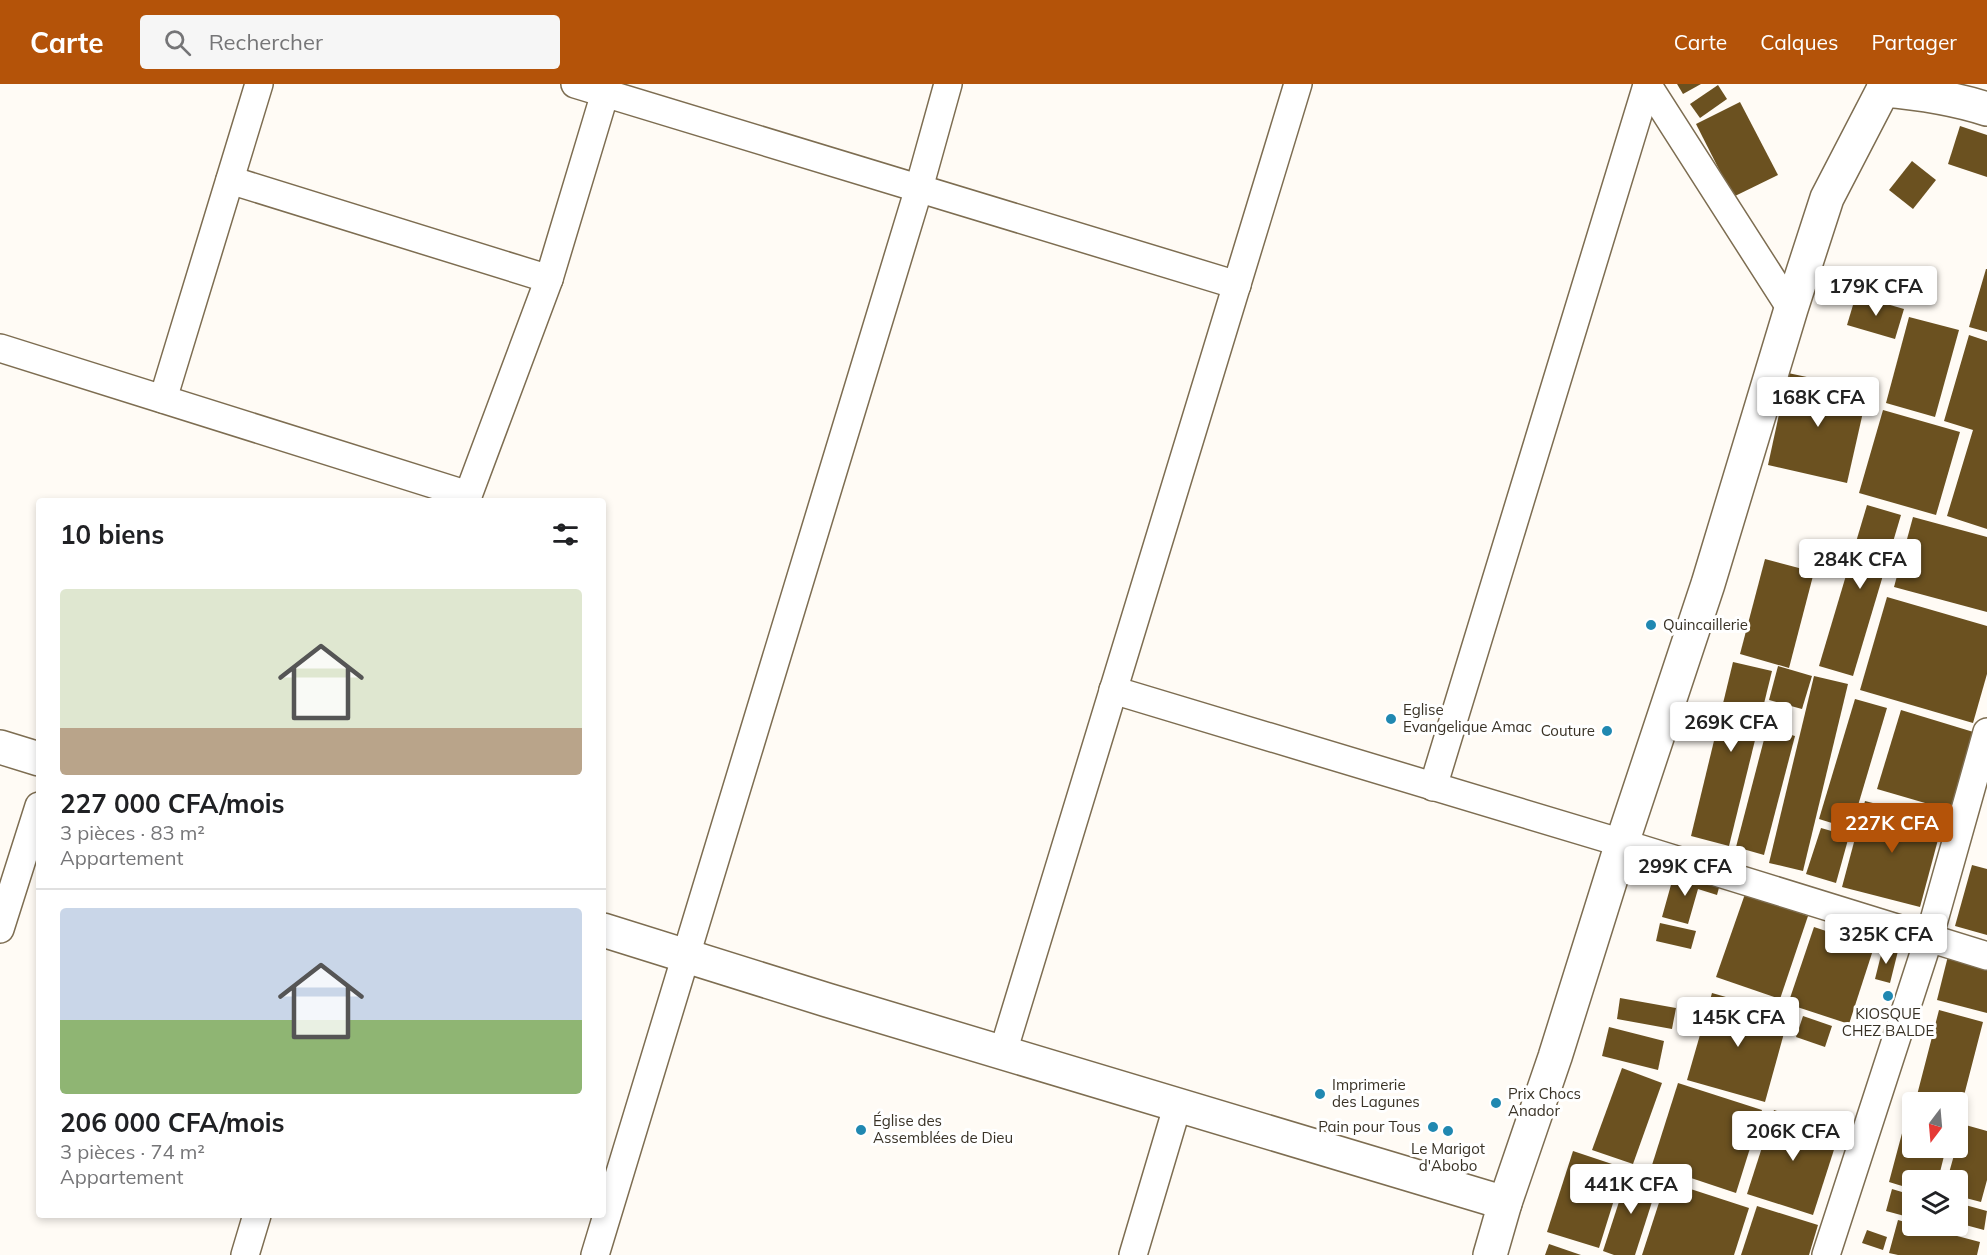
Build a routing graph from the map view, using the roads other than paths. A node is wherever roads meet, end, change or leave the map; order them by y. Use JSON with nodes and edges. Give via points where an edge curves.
{"nodes":[{"id":1,"x":259,"y":84,"type":"edge"},
{"id":2,"x":575,"y":84,"type":"edge"},
{"id":3,"x":948,"y":84,"type":"edge"},
{"id":4,"x":1298,"y":84,"type":"edge"},
{"id":5,"x":1647,"y":84,"type":"edge"},
{"id":6,"x":1882,"y":87,"type":"edge"},
{"id":7,"x":1963,"y":92,"type":"edge"},
{"id":8,"x":605,"y":93,"type":"junction"},
{"id":9,"x":1987,"y":109,"type":"edge"},
{"id":10,"x":230,"y":180,"type":"junction"},
{"id":11,"x":918,"y":188,"type":"junction"},
{"id":12,"x":549,"y":279,"type":"junction"},
{"id":13,"x":1236,"y":285,"type":"junction"},
{"id":14,"x":1791,"y":309,"type":"junction"},
{"id":15,"x":0,"y":348,"type":"edge"},
{"id":16,"x":163,"y":399,"type":"junction"},
{"id":17,"x":467,"y":498,"type":"edge"},
{"id":18,"x":1113,"y":690,"type":"junction"},
{"id":19,"x":1987,"y":732,"type":"edge"},
{"id":20,"x":0,"y":747,"type":"edge"},
{"id":21,"x":36,"y":758,"type":"edge"},
{"id":22,"x":1433,"y":787,"type":"junction"},
{"id":23,"x":36,"y":815,"type":"edge"},
{"id":24,"x":1622,"y":843,"type":"junction"},
{"id":25,"x":0,"y":929,"type":"edge"},
{"id":26,"x":606,"y":931,"type":"edge"},
{"id":27,"x":1929,"y":938,"type":"junction"},
{"id":28,"x":686,"y":955,"type":"junction"},
{"id":29,"x":1987,"y":956,"type":"edge"},
{"id":30,"x":1003,"y":1052,"type":"junction"},
{"id":31,"x":1178,"y":1104,"type":"junction"},
{"id":32,"x":1505,"y":1203,"type":"junction"},
{"id":33,"x":256,"y":1218,"type":"edge"},
{"id":34,"x":245,"y":1255,"type":"edge"},
{"id":35,"x":595,"y":1255,"type":"edge"},
{"id":36,"x":1133,"y":1255,"type":"edge"},
{"id":37,"x":1490,"y":1255,"type":"edge"},
{"id":38,"x":1826,"y":1255,"type":"edge"}],
"edges":[{"from":1,"to":10,"type":"street"},
{"from":2,"to":8,"type":"street"},
{"from":3,"to":11,"type":"street"},
{"from":4,"to":13,"type":"street"},
{"from":5,"to":14,"type":"street"},
{"from":5,"to":22,"type":"street"},
{"from":6,"to":7,"type":"street","via":[[1918,93]]},
{"from":6,"to":14,"type":"street","via":[[1827,198]]},
{"from":7,"to":9,"type":"street"},
{"from":8,"to":11,"type":"street"},
{"from":8,"to":12,"type":"street"},
{"from":10,"to":12,"type":"street"},
{"from":10,"to":16,"type":"street"},
{"from":11,"to":13,"type":"street"},
{"from":11,"to":28,"type":"street"},
{"from":12,"to":17,"type":"street"},
{"from":13,"to":18,"type":"street"},
{"from":14,"to":24,"type":"street"},
{"from":15,"to":16,"type":"street"},
{"from":16,"to":17,"type":"street"},
{"from":18,"to":22,"type":"street"},
{"from":18,"to":30,"type":"street"},
{"from":19,"to":27,"type":"street"},
{"from":20,"to":21,"type":"street"},
{"from":22,"to":24,"type":"street"},
{"from":23,"to":25,"type":"street"},
{"from":24,"to":27,"type":"street"},
{"from":24,"to":32,"type":"street"},
{"from":26,"to":28,"type":"street"},
{"from":27,"to":29,"type":"street"},
{"from":27,"to":38,"type":"street"},
{"from":28,"to":30,"type":"street"},
{"from":28,"to":35,"type":"street"},
{"from":30,"to":31,"type":"street"},
{"from":31,"to":32,"type":"street"},
{"from":31,"to":36,"type":"street"},
{"from":32,"to":37,"type":"street"},
{"from":33,"to":34,"type":"street"}]}
